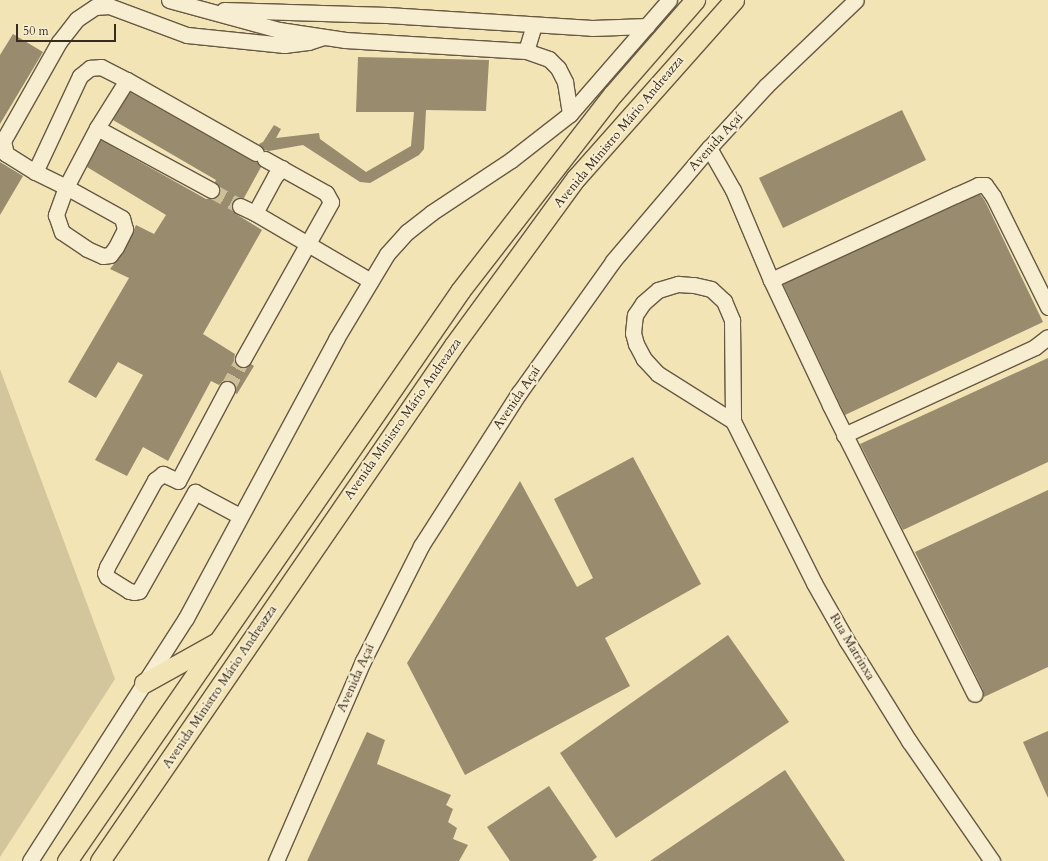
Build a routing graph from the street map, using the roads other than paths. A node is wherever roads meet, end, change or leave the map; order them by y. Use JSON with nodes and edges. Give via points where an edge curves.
{"nodes":[{"id":1,"x":169,"y":0,"type":"edge"},
{"id":2,"x":669,"y":0,"type":"edge"},
{"id":3,"x":695,"y":0,"type":"edge"},
{"id":4,"x":856,"y":0,"type":"edge"},
{"id":5,"x":729,"y":3,"type":"edge"},
{"id":6,"x":202,"y":10,"type":"junction"},
{"id":7,"x":347,"y":13,"type":"junction"},
{"id":8,"x":534,"y":25,"type":"junction"},
{"id":9,"x":647,"y":26,"type":"junction"},
{"id":10,"x":323,"y":36,"type":"junction"},
{"id":11,"x":345,"y":40,"type":"junction"},
{"id":12,"x":526,"y":51,"type":"junction"},
{"id":13,"x":127,"y":80,"type":"junction"},
{"id":14,"x":570,"y":114,"type":"junction"},
{"id":15,"x":97,"y":128,"type":"junction"},
{"id":16,"x":709,"y":148,"type":"junction"},
{"id":17,"x":282,"y":168,"type":"junction"},
{"id":18,"x":35,"y":172,"type":"junction"},
{"id":19,"x":66,"y":187,"type":"junction"},
{"id":20,"x":211,"y":190,"type":"tunnel mouth"},
{"id":21,"x":240,"y":206,"type":"tunnel mouth"},
{"id":22,"x":255,"y":213,"type":"junction"},
{"id":23,"x":307,"y":245,"type":"junction"},
{"id":24,"x":771,"y":280,"type":"junction"},
{"id":25,"x":371,"y":281,"type":"junction"},
{"id":26,"x":1048,"y":308,"type":"edge"},
{"id":27,"x":1048,"y":337,"type":"edge"},
{"id":28,"x":243,"y":359,"type":"tunnel mouth"},
{"id":29,"x":227,"y":389,"type":"tunnel mouth"},
{"id":30,"x":733,"y":421,"type":"junction"},
{"id":31,"x":844,"y":435,"type":"junction"},
{"id":32,"x":178,"y":481,"type":"junction"},
{"id":33,"x":194,"y":492,"type":"junction"},
{"id":34,"x":240,"y":516,"type":"junction"},
{"id":35,"x":219,"y":641,"type":"junction"},
{"id":36,"x":144,"y":683,"type":"junction"},
{"id":37,"x":974,"y":694,"type":"dead end"},
{"id":38,"x":30,"y":861,"type":"edge"},
{"id":39,"x":67,"y":861,"type":"edge"},
{"id":40,"x":100,"y":861,"type":"edge"},
{"id":41,"x":276,"y":861,"type":"edge"},
{"id":42,"x":992,"y":861,"type":"edge"}],
"edges":[{"from":1,"to":6,"type":"street"},
{"from":2,"to":9,"type":"street"},
{"from":3,"to":35,"type":"main road","name":"Avenida Ministro Mário Andreazza","via":[[613,94],[460,291]]},
{"from":4,"to":16,"type":"street","name":"Avenida Açaí","via":[[766,86]]},
{"from":5,"to":40,"type":"main road","name":"Avenida Ministro Mário Andreazza","via":[[576,178],[482,306]]},
{"from":6,"to":7,"type":"street"},
{"from":6,"to":10,"type":"street","via":[[279,30]]},
{"from":7,"to":8,"type":"street"},
{"from":7,"to":11,"type":"street"},
{"from":8,"to":9,"type":"street","via":[[592,28]]},
{"from":8,"to":12,"type":"street"},
{"from":9,"to":14,"type":"street"},
{"from":10,"to":11,"type":"street"},
{"from":10,"to":18,"type":"street","via":[[308,42],[284,45],[187,35],[109,6],[94,8],[77,19],[58,42],[2,141],[6,154]]},
{"from":11,"to":12,"type":"street"},
{"from":12,"to":14,"type":"street","via":[[548,59],[558,68],[565,82]]},
{"from":13,"to":15,"type":"street"},
{"from":13,"to":17,"type":"street"},
{"from":13,"to":18,"type":"street","via":[[101,67],[90,68],[80,76]]},
{"from":14,"to":25,"type":"street","via":[[511,160],[407,232],[387,254]]},
{"from":15,"to":19,"type":"street"},
{"from":15,"to":20,"type":"street"},
{"from":16,"to":24,"type":"street","via":[[733,190]]},
{"from":16,"to":41,"type":"street","name":"Avenida Açaí","via":[[613,261],[519,393],[421,546],[363,661]]},
{"from":17,"to":22,"type":"street"},
{"from":17,"to":23,"type":"street","via":[[329,197],[329,207]]},
{"from":18,"to":19,"type":"street"},
{"from":19,"to":19,"type":"street","via":[[122,218],[125,229],[110,255],[103,256],[87,249],[62,232],[56,215]]},
{"from":21,"to":22,"type":"street"},
{"from":22,"to":23,"type":"street"},
{"from":23,"to":25,"type":"street"},
{"from":23,"to":28,"type":"street"},
{"from":24,"to":26,"type":"street","via":[[956,194],[978,185],[985,185],[993,196]]},
{"from":24,"to":31,"type":"street"},
{"from":25,"to":34,"type":"street","via":[[336,339]]},
{"from":27,"to":31,"type":"street","via":[[1035,347]]},
{"from":29,"to":32,"type":"street"},
{"from":30,"to":30,"type":"street","name":"Rua Matrinxa","via":[[732,320],[724,301],[711,290],[694,285],[678,284],[658,290],[643,303],[635,315],[633,333],[644,359],[658,374]]},
{"from":30,"to":42,"type":"street","name":"Rua Matrinxa","via":[[814,584],[847,641],[909,741]]},
{"from":31,"to":37,"type":"street"},
{"from":32,"to":33,"type":"street"},
{"from":32,"to":33,"type":"street","via":[[163,474],[155,480],[107,567],[105,572],[111,581],[129,591],[139,591]]},
{"from":33,"to":34,"type":"street"},
{"from":34,"to":36,"type":"street","via":[[186,618]]},
{"from":35,"to":36,"type":"main road"},
{"from":35,"to":39,"type":"main road","name":"Avenida Ministro Mário Andreazza"},
{"from":36,"to":38,"type":"street"}]}
